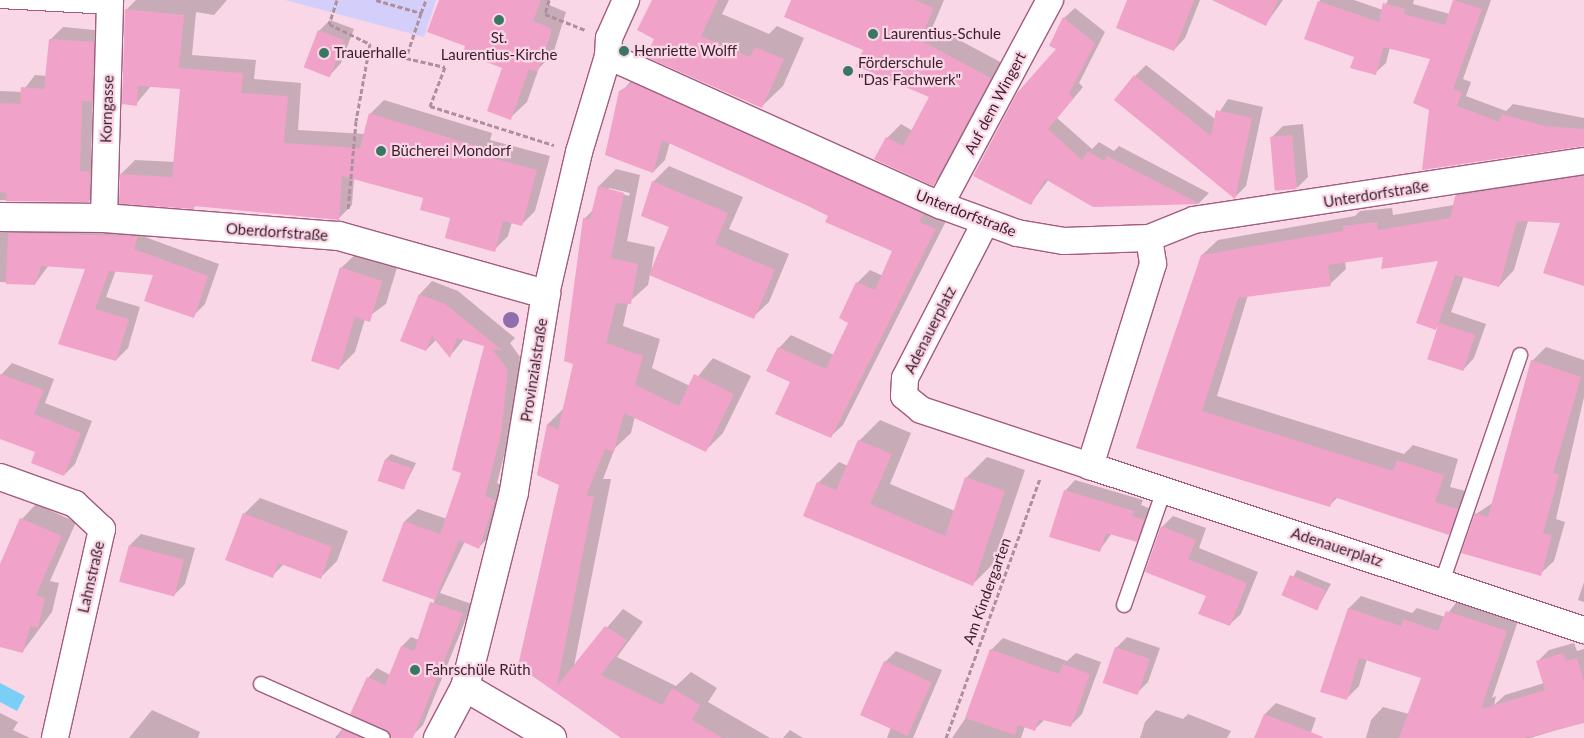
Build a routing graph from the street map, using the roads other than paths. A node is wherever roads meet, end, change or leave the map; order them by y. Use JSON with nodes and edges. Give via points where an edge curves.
{"nodes":[{"id":1,"x":626,"y":0,"type":"edge"},
{"id":2,"x":1050,"y":0,"type":"edge"},
{"id":3,"x":0,"y":1,"type":"edge"},
{"id":4,"x":110,"y":3,"type":"edge"},
{"id":5,"x":608,"y":56,"type":"junction"},
{"id":6,"x":1584,"y":161,"type":"edge"},
{"id":7,"x":940,"y":205,"type":"junction"},
{"id":8,"x":0,"y":217,"type":"edge"},
{"id":9,"x":104,"y":218,"type":"junction"},
{"id":10,"x":985,"y":223,"type":"junction"},
{"id":11,"x":1149,"y":238,"type":"junction"},
{"id":12,"x":546,"y":294,"type":"junction"},
{"id":13,"x":1520,"y":355,"type":"dead end"},
{"id":14,"x":1090,"y":466,"type":"junction"},
{"id":15,"x":0,"y":477,"type":"edge"},
{"id":16,"x":1164,"y":490,"type":"junction"},
{"id":17,"x":1442,"y":582,"type":"junction"},
{"id":18,"x":1124,"y":605,"type":"dead end"},
{"id":19,"x":1584,"y":630,"type":"edge"},
{"id":20,"x":261,"y":684,"type":"dead end"},
{"id":21,"x":465,"y":687,"type":"junction"},
{"id":22,"x":55,"y":738,"type":"edge"},
{"id":23,"x":382,"y":738,"type":"edge"},
{"id":24,"x":438,"y":738,"type":"edge"},
{"id":25,"x":552,"y":738,"type":"edge"}],
"edges":[{"from":1,"to":5,"type":"street","name":"Provinzialstraße","via":[[609,38]]},
{"from":2,"to":7,"type":"street","name":"Auf dem Wingert"},
{"from":3,"to":4,"type":"lane"},
{"from":4,"to":9,"type":"street","name":"Korngasse"},
{"from":5,"to":7,"type":"street","name":"Unterdorfstraße"},
{"from":5,"to":12,"type":"street","name":"Provinzialstraße","via":[[579,152]]},
{"from":6,"to":11,"type":"street","name":"Unterdorfstraße","via":[[1194,220]]},
{"from":7,"to":10,"type":"street","name":"Unterdorfstraße"},
{"from":8,"to":9,"type":"street","name":"Oberdorfstraße"},
{"from":9,"to":12,"type":"street","name":"Oberdorfstraße","via":[[339,236]]},
{"from":10,"to":11,"type":"street","name":"Unterdorfstraße","via":[[1064,241]]},
{"from":10,"to":14,"type":"street","name":"Adenauerplatz","via":[[905,378],[904,396],[922,410]]},
{"from":11,"to":14,"type":"street","via":[[1153,264]]},
{"from":12,"to":21,"type":"street","name":"Provinzialstraße","via":[[514,492]]},
{"from":13,"to":17,"type":"lane"},
{"from":14,"to":16,"type":"street","name":"Adenauerplatz"},
{"from":15,"to":22,"type":"street","name":"Lahnstraße","via":[[75,504],[102,529]]},
{"from":16,"to":17,"type":"street","name":"Adenauerplatz"},
{"from":16,"to":18,"type":"lane"},
{"from":17,"to":19,"type":"street","name":"Adenauerplatz"},
{"from":20,"to":23,"type":"lane"},
{"from":21,"to":24,"type":"street","name":"Provinzialstraße"},
{"from":21,"to":25,"type":"street"}]}
